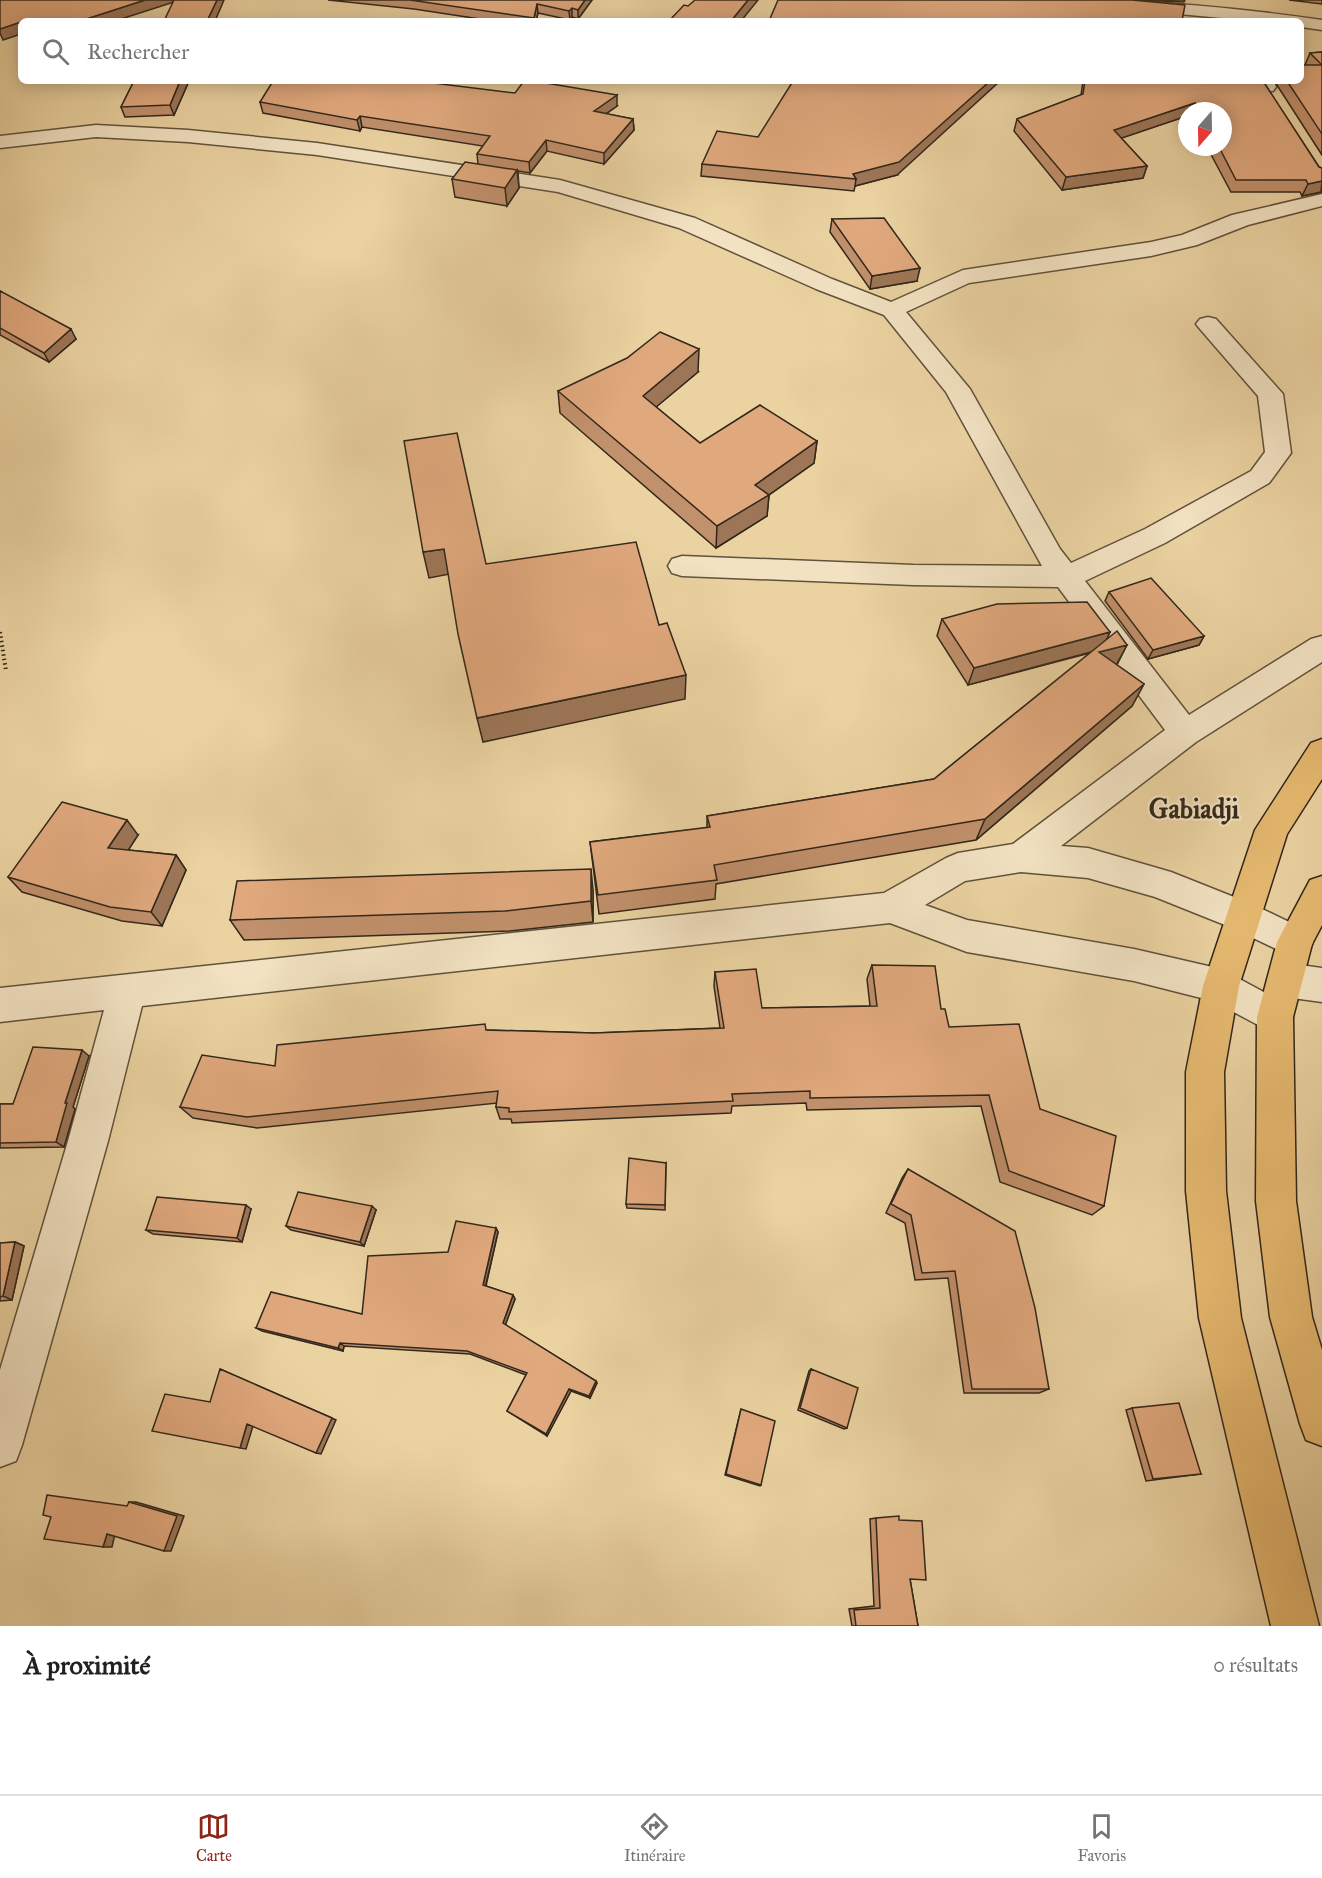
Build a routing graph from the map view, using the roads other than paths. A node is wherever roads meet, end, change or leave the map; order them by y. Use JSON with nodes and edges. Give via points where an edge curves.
{"nodes":[{"id":1,"x":1081,"y":0,"type":"edge"},
{"id":2,"x":1235,"y":11,"type":"edge"},
{"id":3,"x":1134,"y":18,"type":"edge"},
{"id":4,"x":1275,"y":18,"type":"edge"},
{"id":5,"x":1304,"y":23,"type":"edge"},
{"id":6,"x":1322,"y":26,"type":"edge"},
{"id":7,"x":1264,"y":84,"type":"edge"},
{"id":8,"x":1279,"y":106,"type":"edge"},
{"id":9,"x":0,"y":142,"type":"edge"},
{"id":10,"x":1322,"y":200,"type":"edge"},
{"id":11,"x":892,"y":310,"type":"junction"},
{"id":12,"x":1209,"y":324,"type":"dead end"},
{"id":13,"x":682,"y":566,"type":"dead end"},
{"id":14,"x":1067,"y":577,"type":"junction"},
{"id":15,"x":1322,"y":647,"type":"edge"},
{"id":16,"x":1185,"y":733,"type":"junction"},
{"id":17,"x":1322,"y":752,"type":"edge"},
{"id":18,"x":1021,"y":857,"type":"junction"},
{"id":19,"x":1322,"y":891,"type":"edge"},
{"id":20,"x":890,"y":908,"type":"junction"},
{"id":21,"x":1242,"y":916,"type":"junction"},
{"id":22,"x":1295,"y":942,"type":"junction"},
{"id":23,"x":1304,"y":982,"type":"edge"},
{"id":24,"x":1221,"y":986,"type":"junction"},
{"id":25,"x":128,"y":991,"type":"junction"},
{"id":26,"x":0,"y":1005,"type":"edge"},
{"id":27,"x":1275,"y":1017,"type":"junction"},
{"id":28,"x":1322,"y":1424,"type":"edge"},
{"id":29,"x":0,"y":1445,"type":"edge"},
{"id":30,"x":1295,"y":1626,"type":"edge"}],
"edges":[{"from":1,"to":2,"type":"street"},
{"from":1,"to":3,"type":"street"},
{"from":2,"to":4,"type":"street"},
{"from":5,"to":6,"type":"street"},
{"from":7,"to":8,"type":"street"},
{"from":9,"to":11,"type":"street","via":[[96,131],[188,136],[287,145],[560,186],[687,223]]},
{"from":10,"to":11,"type":"street","via":[[1240,220],[1189,240],[1151,249],[963,277]]},
{"from":11,"to":14,"type":"street","via":[[957,388],[1050,556]]},
{"from":12,"to":14,"type":"street","via":[[1270,394],[1278,453],[1260,477],[1155,536]]},
{"from":13,"to":14,"type":"street","via":[[914,576]]},
{"from":14,"to":16,"type":"street"},
{"from":15,"to":16,"type":"street"},
{"from":16,"to":18,"type":"street"},
{"from":17,"to":21,"type":"main road","via":[[1272,830]]},
{"from":18,"to":20,"type":"street","via":[[958,868]]},
{"from":18,"to":21,"type":"street","via":[[1088,864],[1159,883]]},
{"from":19,"to":22,"type":"main road"},
{"from":20,"to":24,"type":"street","via":[[967,936],[1134,965]]},
{"from":20,"to":25,"type":"street"},
{"from":21,"to":22,"type":"street"},
{"from":21,"to":24,"type":"main road"},
{"from":22,"to":23,"type":"main road"},
{"from":23,"to":27,"type":"main road"},
{"from":24,"to":27,"type":"street"},
{"from":24,"to":30,"type":"main road","via":[[1205,1072],[1206,1191],[1220,1318]]},
{"from":25,"to":26,"type":"street"},
{"from":25,"to":29,"type":"street"},
{"from":27,"to":28,"type":"main road","via":[[1276,1201],[1291,1317]]}]}
